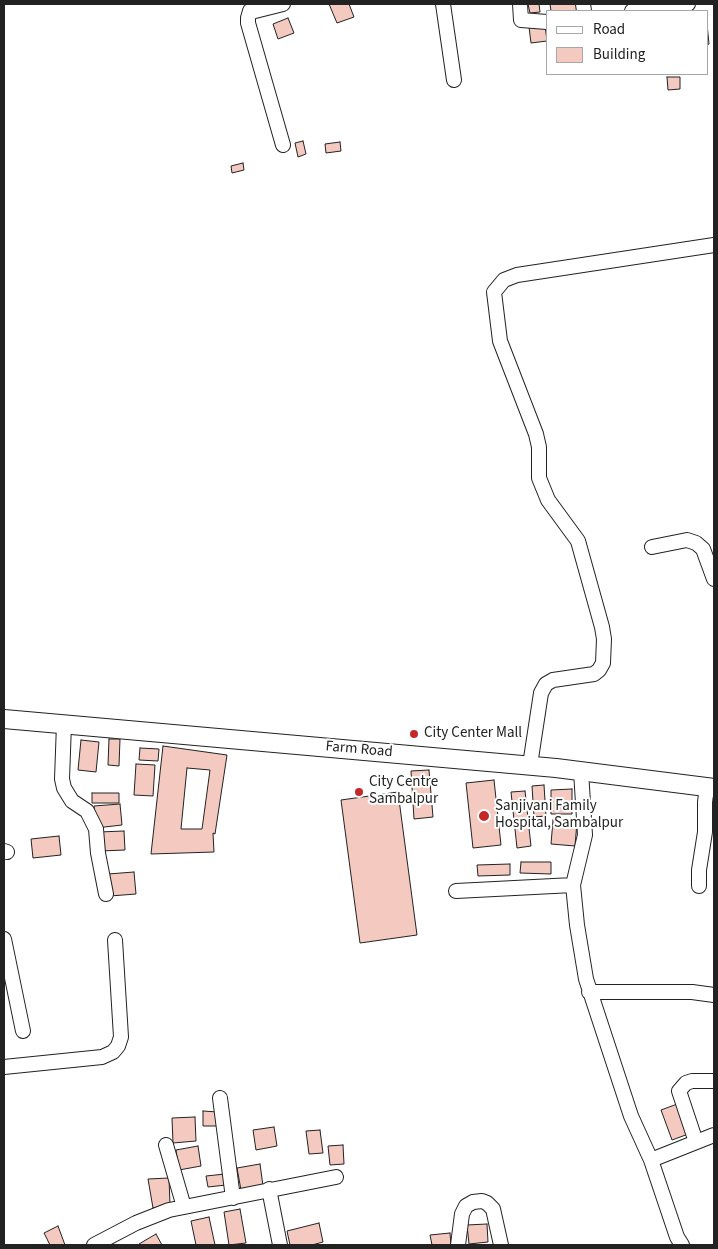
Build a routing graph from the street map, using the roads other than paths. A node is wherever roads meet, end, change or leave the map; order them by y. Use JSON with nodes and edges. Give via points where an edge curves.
{"nodes":[{"id":1,"x":283,"y":4,"type":"edge"},
{"id":2,"x":443,"y":4,"type":"edge"},
{"id":3,"x":520,"y":4,"type":"edge"},
{"id":4,"x":688,"y":4,"type":"edge"},
{"id":5,"x":640,"y":10,"type":"edge"},
{"id":6,"x":546,"y":22,"type":"edge"},
{"id":7,"x":454,"y":80,"type":"dead end"},
{"id":8,"x":283,"y":145,"type":"dead end"},
{"id":9,"x":714,"y":246,"type":"edge"},
{"id":10,"x":652,"y":547,"type":"dead end"},
{"id":11,"x":714,"y":579,"type":"edge"},
{"id":12,"x":4,"y":719,"type":"edge"},
{"id":13,"x":64,"y":724,"type":"junction"},
{"id":14,"x":530,"y":765,"type":"junction"},
{"id":15,"x":581,"y":771,"type":"junction"},
{"id":16,"x":711,"y":788,"type":"edge"},
{"id":17,"x":574,"y":885,"type":"junction"},
{"id":18,"x":699,"y":886,"type":"dead end"},
{"id":19,"x":456,"y":891,"type":"dead end"},
{"id":20,"x":106,"y":894,"type":"dead end"},
{"id":21,"x":4,"y":938,"type":"edge"},
{"id":22,"x":115,"y":940,"type":"dead end"},
{"id":23,"x":590,"y":992,"type":"junction"},
{"id":24,"x":714,"y":995,"type":"edge"},
{"id":25,"x":23,"y":1031,"type":"dead end"},
{"id":26,"x":4,"y":1067,"type":"edge"},
{"id":27,"x":714,"y":1081,"type":"edge"},
{"id":28,"x":220,"y":1098,"type":"dead end"},
{"id":29,"x":714,"y":1135,"type":"edge"},
{"id":30,"x":696,"y":1142,"type":"junction"},
{"id":31,"x":166,"y":1145,"type":"dead end"},
{"id":32,"x":651,"y":1160,"type":"junction"},
{"id":33,"x":336,"y":1177,"type":"dead end"},
{"id":34,"x":269,"y":1189,"type":"junction"},
{"id":35,"x":233,"y":1198,"type":"junction"},
{"id":36,"x":184,"y":1207,"type":"junction"},
{"id":37,"x":94,"y":1245,"type":"edge"},
{"id":38,"x":280,"y":1245,"type":"edge"},
{"id":39,"x":458,"y":1245,"type":"edge"},
{"id":40,"x":501,"y":1245,"type":"edge"},
{"id":41,"x":682,"y":1245,"type":"edge"}],
"edges":[{"from":1,"to":8,"type":"street","via":[[250,11],[248,23]]},
{"from":2,"to":7,"type":"street"},
{"from":3,"to":6,"type":"street","via":[[521,20]]},
{"from":4,"to":5,"type":"street"},
{"from":9,"to":14,"type":"street","via":[[517,274],[504,280],[494,292],[500,341],[539,447],[539,478],[548,500],[578,541],[604,639],[603,664],[599,670],[594,674],[552,680],[540,693]]},
{"from":10,"to":11,"type":"street","via":[[687,540],[696,543],[704,549]]},
{"from":12,"to":13,"type":"main road","name":"Farm Road"},
{"from":13,"to":14,"type":"main road","name":"Farm Road"},
{"from":13,"to":20,"type":"street","via":[[62,780],[72,801],[87,811],[96,830]]},
{"from":14,"to":15,"type":"main road","name":"Farm Road"},
{"from":15,"to":16,"type":"main road","name":"Farm Road"},
{"from":15,"to":17,"type":"street","via":[[585,836]]},
{"from":16,"to":18,"type":"street","via":[[705,802]]},
{"from":17,"to":19,"type":"street"},
{"from":17,"to":23,"type":"street","via":[[577,925]]},
{"from":21,"to":25,"type":"street"},
{"from":22,"to":26,"type":"street","via":[[121,1037],[118,1046],[102,1057]]},
{"from":23,"to":24,"type":"street"},
{"from":23,"to":32,"type":"street","via":[[631,1116]]},
{"from":27,"to":30,"type":"street","via":[[692,1081],[679,1091]]},
{"from":28,"to":35,"type":"street"},
{"from":29,"to":30,"type":"street"},
{"from":30,"to":32,"type":"street"},
{"from":31,"to":36,"type":"street"},
{"from":32,"to":41,"type":"street"},
{"from":33,"to":34,"type":"street"},
{"from":34,"to":35,"type":"street"},
{"from":34,"to":38,"type":"street"},
{"from":35,"to":36,"type":"street"},
{"from":36,"to":37,"type":"street","via":[[151,1217]]},
{"from":39,"to":40,"type":"street","via":[[466,1206],[482,1201],[493,1209]]}]}
